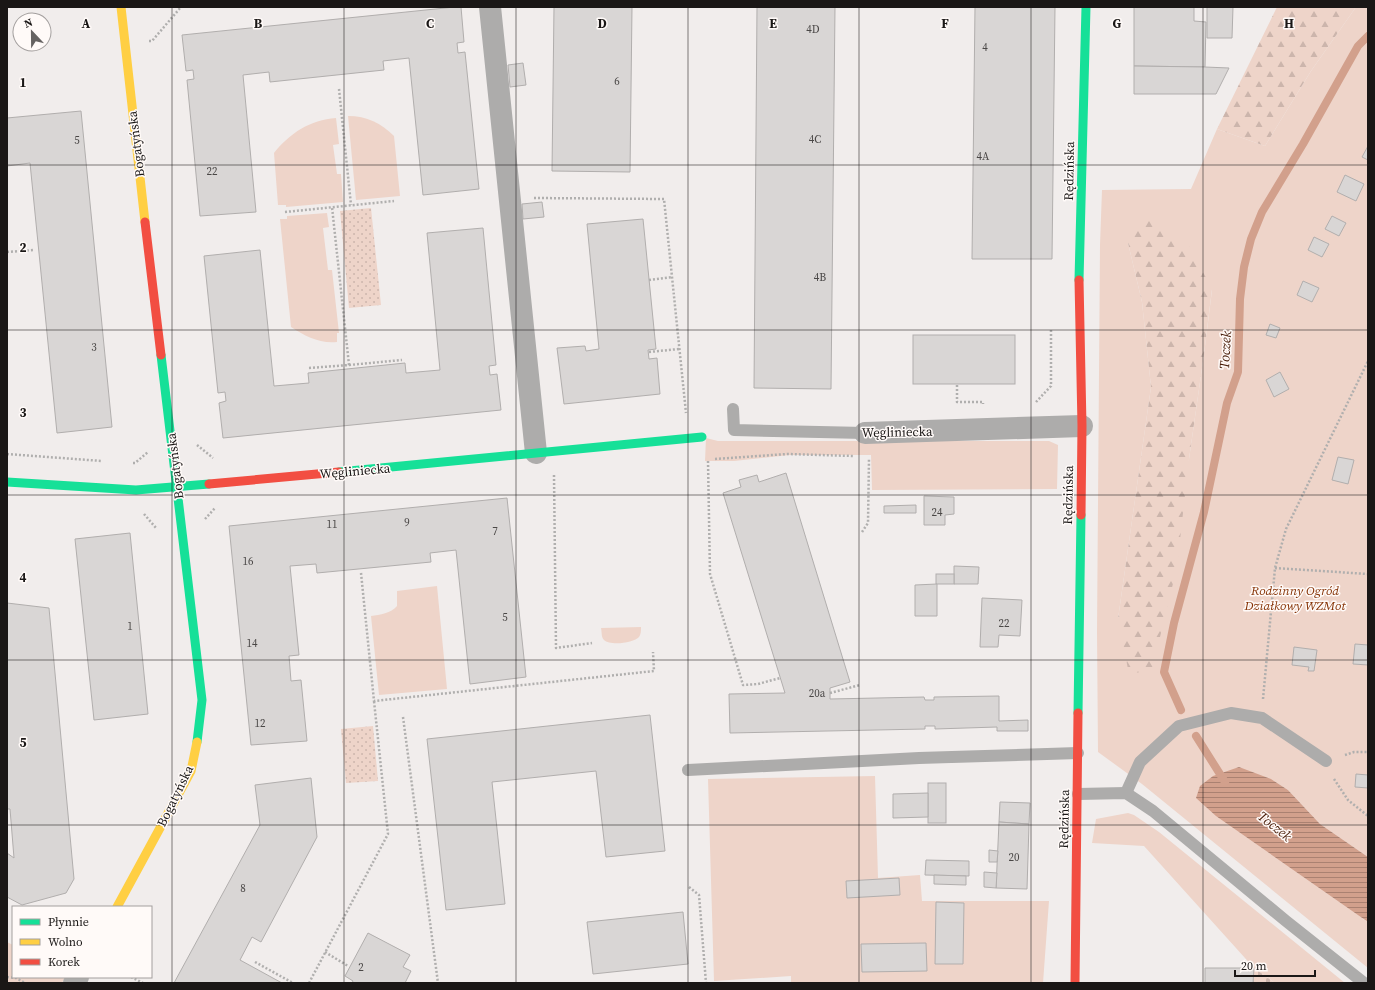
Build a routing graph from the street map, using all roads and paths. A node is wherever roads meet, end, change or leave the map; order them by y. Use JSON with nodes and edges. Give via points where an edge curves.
{"nodes":[{"id":1,"x":122,"y":7,"type":"edge"},
{"id":2,"x":181,"y":7,"type":"edge"},
{"id":3,"x":490,"y":7,"type":"edge"},
{"id":4,"x":1086,"y":7,"type":"edge"},
{"id":5,"x":125,"y":44,"type":"junction"},
{"id":6,"x":339,"y":89,"type":"dead end"},
{"id":7,"x":510,"y":199,"type":"junction"},
{"id":8,"x":394,"y":201,"type":"dead end"},
{"id":9,"x":352,"y":205,"type":"junction"},
{"id":10,"x":332,"y":207,"type":"junction"},
{"id":11,"x":285,"y":212,"type":"dead end"},
{"id":12,"x":34,"y":250,"type":"dead end"},
{"id":13,"x":7,"y":252,"type":"edge"},
{"id":14,"x":672,"y":277,"type":"junction"},
{"id":15,"x":649,"y":280,"type":"dead end"},
{"id":16,"x":1051,"y":330,"type":"dead end"},
{"id":17,"x":679,"y":349,"type":"junction"},
{"id":18,"x":649,"y":352,"type":"dead end"},
{"id":19,"x":402,"y":360,"type":"dead end"},
{"id":20,"x":1368,"y":361,"type":"edge"},
{"id":21,"x":349,"y":365,"type":"junction"},
{"id":22,"x":309,"y":368,"type":"dead end"},
{"id":23,"x":957,"y":385,"type":"dead end"},
{"id":24,"x":1032,"y":406,"type":"dead end"},
{"id":25,"x":733,"y":409,"type":"dead end"},
{"id":26,"x":983,"y":409,"type":"dead end"},
{"id":27,"x":686,"y":413,"type":"dead end"},
{"id":28,"x":1082,"y":426,"type":"junction"},
{"id":29,"x":865,"y":433,"type":"joint"},
{"id":30,"x":702,"y":437,"type":"dead end"},
{"id":31,"x":193,"y":443,"type":"dead end"},
{"id":32,"x":149,"y":450,"type":"dead end"},
{"id":33,"x":536,"y":453,"type":"junction"},
{"id":34,"x":7,"y":454,"type":"edge"},
{"id":35,"x":854,"y":456,"type":"dead end"},
{"id":36,"x":869,"y":456,"type":"dead end"},
{"id":37,"x":105,"y":461,"type":"dead end"},
{"id":38,"x":218,"y":462,"type":"dead end"},
{"id":39,"x":127,"y":463,"type":"dead end"},
{"id":40,"x":554,"y":468,"type":"dead end"},
{"id":41,"x":7,"y":482,"type":"edge"},
{"id":42,"x":177,"y":488,"type":"junction"},
{"id":43,"x":218,"y":505,"type":"dead end"},
{"id":44,"x":140,"y":510,"type":"dead end"},
{"id":45,"x":204,"y":520,"type":"dead end"},
{"id":46,"x":157,"y":530,"type":"dead end"},
{"id":47,"x":862,"y":532,"type":"dead end"},
{"id":48,"x":1275,"y":568,"type":"junction"},
{"id":49,"x":361,"y":573,"type":"dead end"},
{"id":50,"x":1368,"y":574,"type":"edge"},
{"id":51,"x":592,"y":643,"type":"dead end"},
{"id":52,"x":653,"y":652,"type":"dead end"},
{"id":53,"x":780,"y":678,"type":"dead end"},
{"id":54,"x":860,"y":685,"type":"dead end"},
{"id":55,"x":830,"y":694,"type":"dead end"},
{"id":56,"x":374,"y":701,"type":"junction"},
{"id":57,"x":403,"y":717,"type":"dead end"},
{"id":58,"x":1262,"y":718,"type":"junction"},
{"id":59,"x":1368,"y":752,"type":"edge"},
{"id":60,"x":1078,"y":753,"type":"junction"},
{"id":61,"x":1326,"y":761,"type":"junction"},
{"id":62,"x":688,"y":770,"type":"dead end"},
{"id":63,"x":1126,"y":793,"type":"junction"},
{"id":64,"x":1078,"y":794,"type":"junction"},
{"id":65,"x":1368,"y":816,"type":"edge"},
{"id":66,"x":689,"y":887,"type":"dead end"},
{"id":67,"x":118,"y":906,"type":"edge"},
{"id":68,"x":325,"y":952,"type":"junction"},
{"id":69,"x":254,"y":962,"type":"dead end"},
{"id":70,"x":348,"y":966,"type":"dead end"},
{"id":71,"x":16,"y":978,"type":"edge"},
{"id":72,"x":137,"y":978,"type":"edge"},
{"id":73,"x":25,"y":983,"type":"edge"},
{"id":74,"x":143,"y":983,"type":"edge"},
{"id":75,"x":293,"y":983,"type":"edge"},
{"id":76,"x":309,"y":983,"type":"edge"},
{"id":77,"x":438,"y":983,"type":"edge"},
{"id":78,"x":706,"y":983,"type":"edge"},
{"id":79,"x":1075,"y":983,"type":"edge"},
{"id":80,"x":1364,"y":983,"type":"edge"}],
"edges":[{"from":1,"to":5,"type":"street","name":"Bogatyńska"},
{"from":2,"to":5,"type":"path","via":[[152,40]]},
{"from":3,"to":7,"type":"street"},
{"from":4,"to":28,"type":"street","name":"Rędzińska","via":[[1080,298]]},
{"from":5,"to":42,"type":"street","name":"Bogatyńska"},
{"from":6,"to":9,"type":"path"},
{"from":7,"to":14,"type":"path","via":[[664,199]]},
{"from":7,"to":33,"type":"street"},
{"from":8,"to":9,"type":"path"},
{"from":9,"to":10,"type":"path"},
{"from":10,"to":11,"type":"path"},
{"from":10,"to":21,"type":"path"},
{"from":12,"to":13,"type":"path"},
{"from":14,"to":15,"type":"path"},
{"from":14,"to":17,"type":"path"},
{"from":16,"to":24,"type":"path","via":[[1051,386]]},
{"from":17,"to":18,"type":"path"},
{"from":17,"to":27,"type":"path"},
{"from":19,"to":21,"type":"path"},
{"from":20,"to":48,"type":"path","via":[[1286,529]]},
{"from":21,"to":22,"type":"path"},
{"from":23,"to":26,"type":"path","via":[[957,402],[983,402]]},
{"from":25,"to":29,"type":"lane","name":"Węgliniecka","via":[[734,430]]},
{"from":28,"to":29,"type":"street","name":"Węgliniecka"},
{"from":28,"to":60,"type":"street","name":"Rędzińska"},
{"from":30,"to":33,"type":"street","name":"Węgliniecka"},
{"from":31,"to":38,"type":"path"},
{"from":32,"to":39,"type":"path","via":[[135,463]]},
{"from":33,"to":42,"type":"street","name":"Węgliniecka"},
{"from":34,"to":37,"type":"path"},
{"from":35,"to":53,"type":"path","via":[[787,454],[708,459],[710,574],[743,685]]},
{"from":36,"to":47,"type":"path","via":[[868,523]]},
{"from":40,"to":51,"type":"path","via":[[556,648]]},
{"from":41,"to":42,"type":"street","name":"Węgliniecka","via":[[136,490]]},
{"from":42,"to":67,"type":"street","name":"Bogatyńska","via":[[202,700],[199,735],[190,771]]},
{"from":43,"to":45,"type":"path"},
{"from":44,"to":46,"type":"path"},
{"from":48,"to":50,"type":"path"},
{"from":48,"to":58,"type":"path"},
{"from":49,"to":56,"type":"path"},
{"from":52,"to":56,"type":"path","via":[[654,671]]},
{"from":54,"to":55,"type":"path"},
{"from":56,"to":68,"type":"path","via":[[388,834]]},
{"from":57,"to":77,"type":"path"},
{"from":58,"to":61,"type":"lane"},
{"from":58,"to":63,"type":"lane","via":[[1231,714],[1179,726],[1140,762]]},
{"from":59,"to":61,"type":"path","via":[[1354,752]]},
{"from":60,"to":62,"type":"lane"},
{"from":60,"to":64,"type":"street","name":"Rędzińska"},
{"from":61,"to":65,"type":"path","via":[[1334,781],[1348,800]]},
{"from":63,"to":64,"type":"lane"},
{"from":63,"to":80,"type":"lane","via":[[1153,811]]},
{"from":64,"to":79,"type":"street","name":"Rędzińska"},
{"from":66,"to":78,"type":"path","via":[[699,895]]},
{"from":68,"to":70,"type":"path"},
{"from":68,"to":76,"type":"path"},
{"from":69,"to":75,"type":"path"},
{"from":71,"to":73,"type":"path"},
{"from":72,"to":74,"type":"path"}]}
